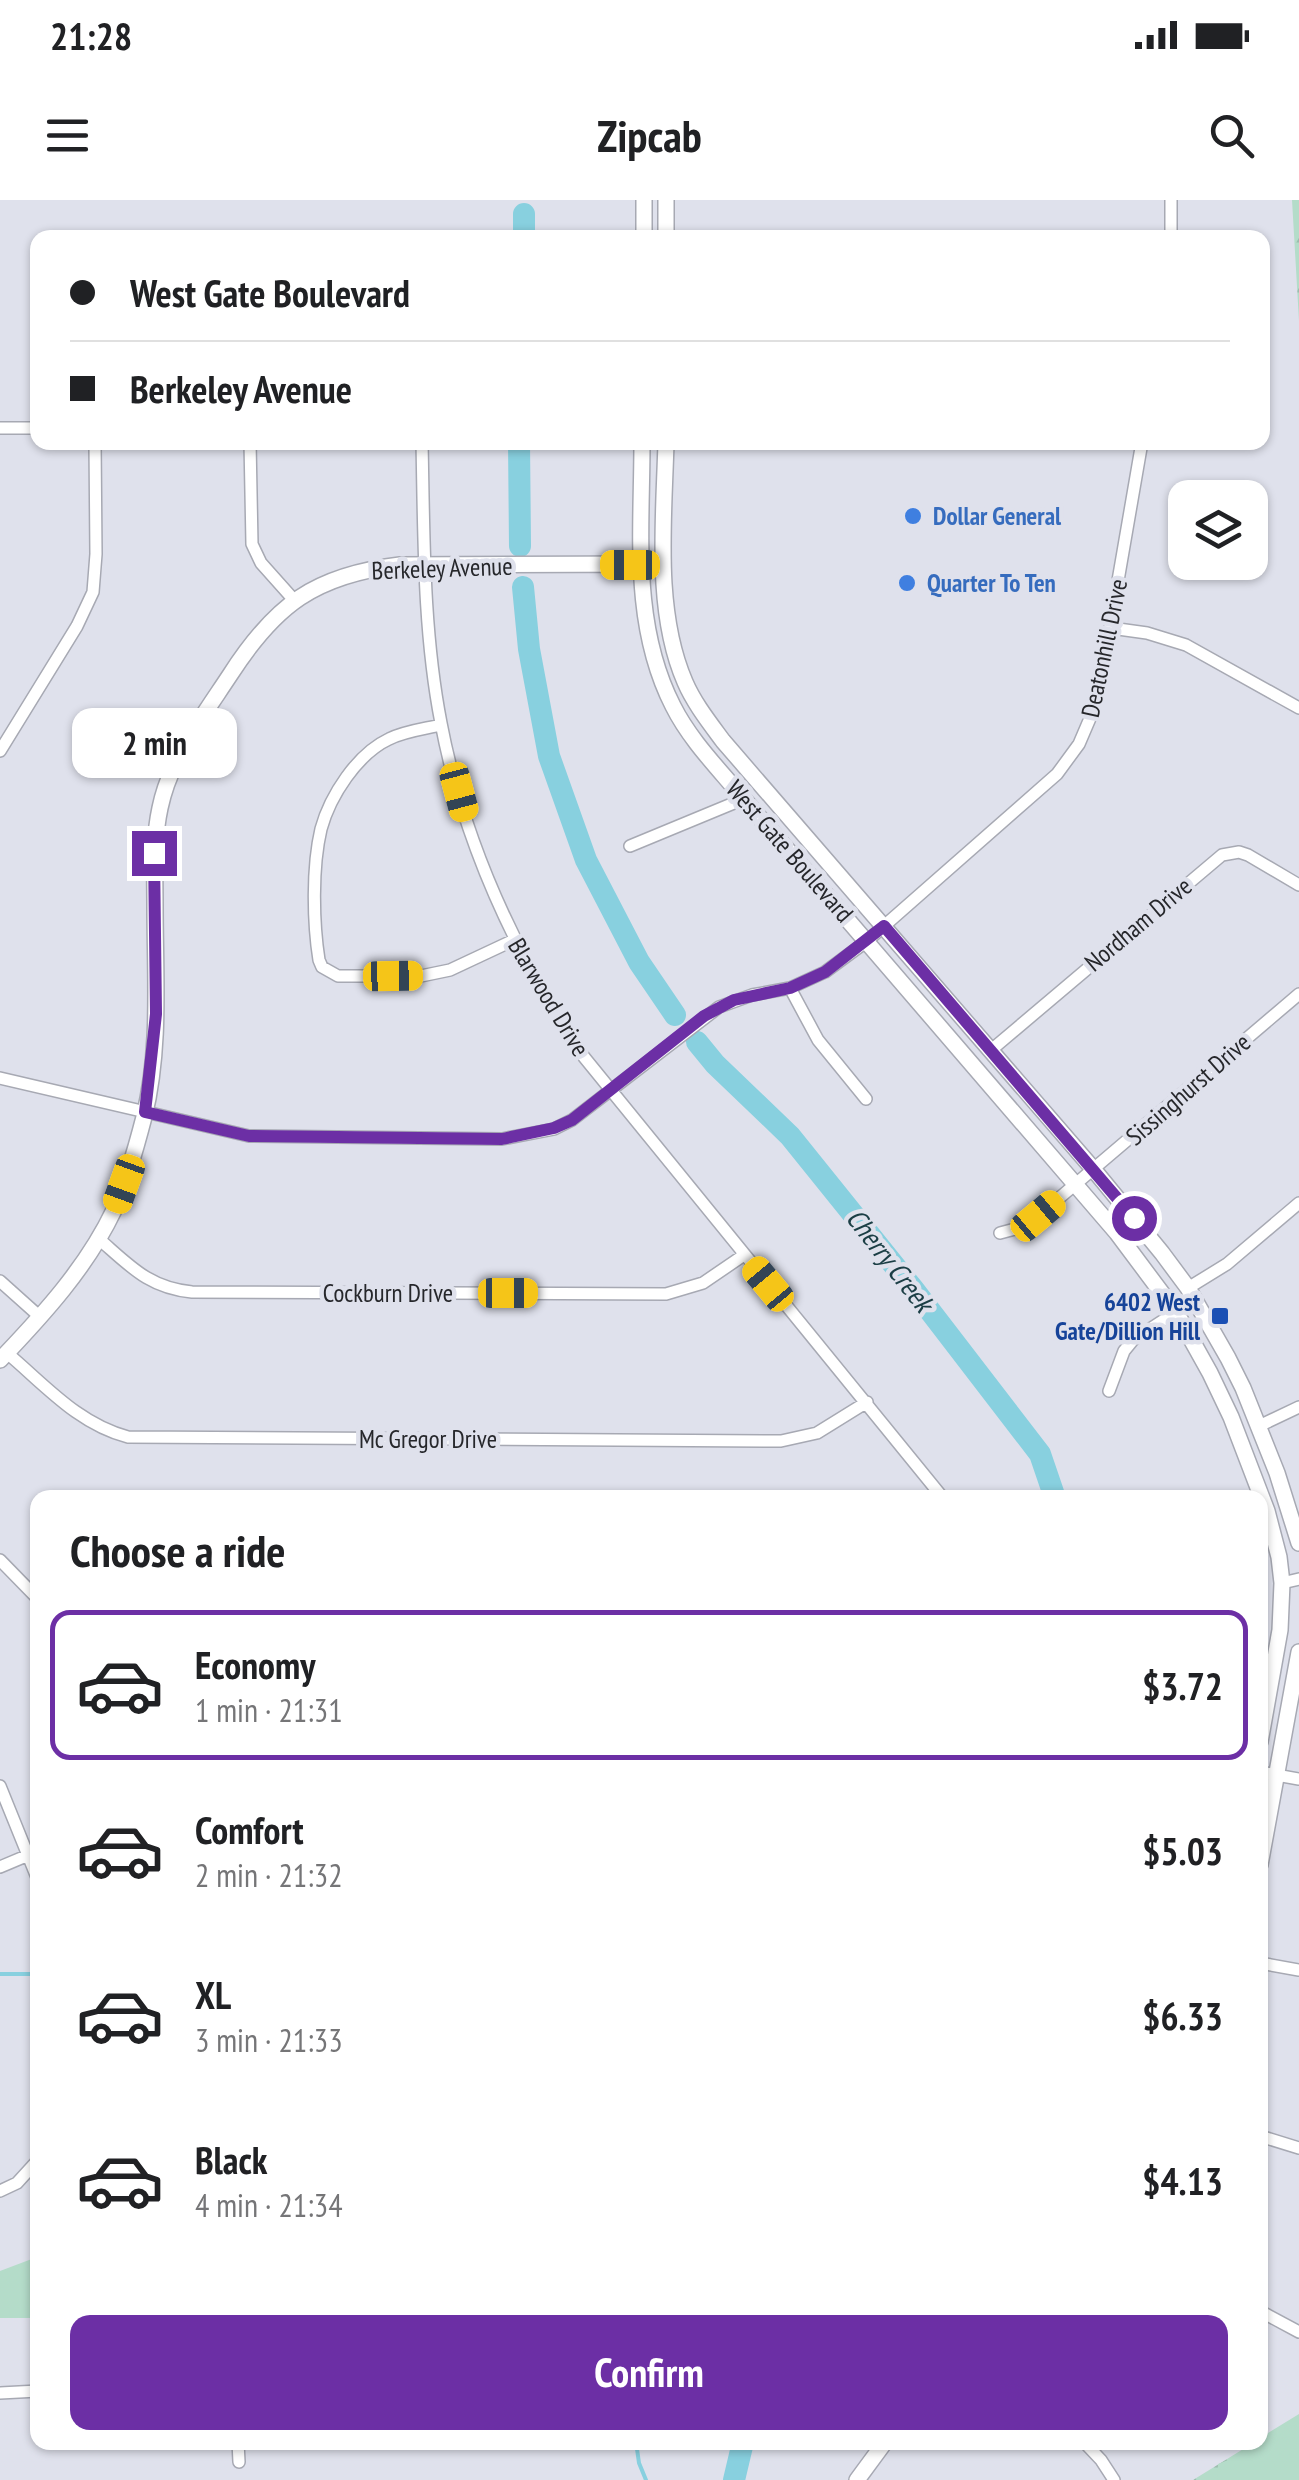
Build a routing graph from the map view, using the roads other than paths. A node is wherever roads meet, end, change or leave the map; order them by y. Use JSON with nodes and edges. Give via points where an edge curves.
{"nodes":[{"id":1,"x":644,"y":200,"type":"edge"},
{"id":2,"x":666,"y":200,"type":"edge"},
{"id":3,"x":1171,"y":200,"type":"edge"},
{"id":4,"x":644,"y":230,"type":"edge"},
{"id":5,"x":666,"y":230,"type":"edge"},
{"id":6,"x":1171,"y":230,"type":"edge"},
{"id":7,"x":0,"y":428,"type":"edge"},
{"id":8,"x":30,"y":428,"type":"edge"},
{"id":9,"x":96,"y":450,"type":"edge"},
{"id":10,"x":250,"y":450,"type":"edge"},
{"id":11,"x":422,"y":450,"type":"edge"},
{"id":12,"x":642,"y":450,"type":"edge"},
{"id":13,"x":666,"y":450,"type":"edge"},
{"id":14,"x":1141,"y":450,"type":"edge"},
{"id":15,"x":642,"y":564,"type":"junction"},
{"id":16,"x":664,"y":564,"type":"junction"},
{"id":17,"x":425,"y":566,"type":"junction"},
{"id":18,"x":294,"y":600,"type":"junction"},
{"id":19,"x":1111,"y":628,"type":"junction"},
{"id":20,"x":1299,"y":708,"type":"edge"},
{"id":21,"x":441,"y":725,"type":"junction"},
{"id":22,"x":0,"y":751,"type":"edge"},
{"id":23,"x":742,"y":797,"type":"junction"},
{"id":24,"x":630,"y":846,"type":"dead end"},
{"id":25,"x":1299,"y":885,"type":"edge"},
{"id":26,"x":884,"y":926,"type":"junction"},
{"id":27,"x":514,"y":940,"type":"junction"},
{"id":28,"x":867,"y":941,"type":"junction"},
{"id":29,"x":790,"y":988,"type":"junction"},
{"id":30,"x":1299,"y":994,"type":"edge"},
{"id":31,"x":990,"y":1050,"type":"junction"},
{"id":32,"x":0,"y":1078,"type":"edge"},
{"id":33,"x":610,"y":1091,"type":"junction"},
{"id":34,"x":866,"y":1099,"type":"dead end"},
{"id":35,"x":145,"y":1112,"type":"junction"},
{"id":36,"x":1094,"y":1170,"type":"junction"},
{"id":37,"x":1076,"y":1185,"type":"junction"},
{"id":38,"x":1299,"y":1203,"type":"edge"},
{"id":39,"x":1000,"y":1233,"type":"dead end"},
{"id":40,"x":99,"y":1239,"type":"junction"},
{"id":41,"x":744,"y":1255,"type":"junction"},
{"id":42,"x":0,"y":1282,"type":"edge"},
{"id":43,"x":1188,"y":1288,"type":"junction"},
{"id":44,"x":1176,"y":1312,"type":"junction"},
{"id":45,"x":39,"y":1316,"type":"junction"},
{"id":46,"x":3,"y":1357,"type":"edge"},
{"id":47,"x":1109,"y":1391,"type":"dead end"},
{"id":48,"x":867,"y":1402,"type":"junction"},
{"id":49,"x":1299,"y":1407,"type":"edge"},
{"id":50,"x":1259,"y":1426,"type":"junction"},
{"id":51,"x":938,"y":1490,"type":"edge"},
{"id":52,"x":1258,"y":1490,"type":"edge"},
{"id":53,"x":1268,"y":1517,"type":"edge"},
{"id":54,"x":1299,"y":1543,"type":"edge"},
{"id":55,"x":0,"y":1560,"type":"edge"},
{"id":56,"x":1291,"y":1581,"type":"edge"},
{"id":57,"x":30,"y":1591,"type":"edge"},
{"id":58,"x":1299,"y":1652,"type":"edge"},
{"id":59,"x":1268,"y":1697,"type":"edge"},
{"id":60,"x":1268,"y":1773,"type":"edge"},
{"id":61,"x":1278,"y":1775,"type":"junction"},
{"id":62,"x":1299,"y":1779,"type":"edge"},
{"id":63,"x":0,"y":1786,"type":"edge"},
{"id":64,"x":1268,"y":1798,"type":"edge"},
{"id":65,"x":30,"y":1848,"type":"edge"},
{"id":66,"x":30,"y":1855,"type":"edge"},
{"id":67,"x":0,"y":1867,"type":"edge"},
{"id":68,"x":1268,"y":1964,"type":"edge"},
{"id":69,"x":1299,"y":1970,"type":"edge"},
{"id":70,"x":1268,"y":2138,"type":"edge"},
{"id":71,"x":1299,"y":2148,"type":"edge"},
{"id":72,"x":30,"y":2170,"type":"edge"},
{"id":73,"x":0,"y":2191,"type":"edge"},
{"id":74,"x":1268,"y":2315,"type":"edge"},
{"id":75,"x":1299,"y":2332,"type":"edge"},
{"id":76,"x":30,"y":2391,"type":"edge"},
{"id":77,"x":0,"y":2393,"type":"edge"},
{"id":78,"x":238,"y":2450,"type":"edge"},
{"id":79,"x":879,"y":2450,"type":"edge"},
{"id":80,"x":1092,"y":2450,"type":"edge"},
{"id":81,"x":239,"y":2462,"type":"dead end"},
{"id":82,"x":857,"y":2480,"type":"edge"},
{"id":83,"x":1114,"y":2480,"type":"edge"}],
"edges":[{"from":1,"to":4,"type":"main road"},
{"from":2,"to":5,"type":"main road"},
{"from":3,"to":6,"type":"street"},
{"from":7,"to":8,"type":"street"},
{"from":9,"to":22,"type":"street","via":[[93,592]]},
{"from":10,"to":18,"type":"street","via":[[252,544]]},
{"from":11,"to":17,"type":"street","name":"Blarwood Drive"},
{"from":12,"to":15,"type":"main road","name":"West Gate Boulevard"},
{"from":13,"to":16,"type":"main road","name":"West Gate Boulevard"},
{"from":14,"to":19,"type":"street","name":"Deatonhill Drive"},
{"from":15,"to":16,"type":"main road","name":"Berkeley Avenue"},
{"from":15,"to":17,"type":"main road","name":"Berkeley Avenue"},
{"from":15,"to":23,"type":"main road","name":"West Gate Boulevard","via":[[650,646],[673,707]]},
{"from":16,"to":26,"type":"main road","name":"West Gate Boulevard","via":[[672,644],[703,714]]},
{"from":17,"to":18,"type":"main road","name":"Berkeley Avenue","via":[[353,572]]},
{"from":17,"to":21,"type":"street","name":"Blarwood Drive"},
{"from":18,"to":35,"type":"main road","name":"Berkeley Avenue","via":[[234,668],[192,734],[160,806],[155,1026]]},
{"from":19,"to":20,"type":"street","via":[[1186,645]]},
{"from":19,"to":26,"type":"street","name":"Deatonhill Drive","via":[[1097,702],[1069,760]]},
{"from":21,"to":27,"type":"street","name":"Blarwood Drive","via":[[468,825]]},
{"from":21,"to":27,"type":"street","via":[[378,746],[352,771],[328,811],[316,879],[318,960],[338,976],[421,976]]},
{"from":23,"to":24,"type":"street"},
{"from":23,"to":28,"type":"main road","name":"West Gate Boulevard"},
{"from":25,"to":31,"type":"street","name":"Nordham Drive","via":[[1248,855],[1222,855]]},
{"from":26,"to":28,"type":"street","name":"Deatonhill Drive"},
{"from":26,"to":31,"type":"main road","name":"West Gate Boulevard"},
{"from":27,"to":33,"type":"street","name":"Blarwood Drive"},
{"from":28,"to":29,"type":"street","name":"Deatonhill Drive"},
{"from":28,"to":37,"type":"main road","name":"West Gate Boulevard"},
{"from":29,"to":33,"type":"street","name":"Deatonhill Drive","via":[[719,1007]]},
{"from":29,"to":34,"type":"street","via":[[826,1052]]},
{"from":30,"to":36,"type":"street","name":"Sissinghurst Drive"},
{"from":31,"to":36,"type":"main road","name":"West Gate Boulevard"},
{"from":32,"to":35,"type":"street","name":"Deatonhill Drive"},
{"from":33,"to":35,"type":"street","name":"Deatonhill Drive","via":[[554,1128],[502,1139],[249,1136]]},
{"from":33,"to":41,"type":"street","name":"Blarwood Drive"},
{"from":35,"to":40,"type":"main road","name":"Berkeley Avenue"},
{"from":36,"to":37,"type":"street","name":"Sissinghurst Drive"},
{"from":36,"to":43,"type":"main road","name":"West Gate Boulevard"},
{"from":37,"to":39,"type":"street","name":"Sissinghurst Drive","via":[[1038,1216]]},
{"from":37,"to":44,"type":"main road","name":"West Gate Boulevard"},
{"from":38,"to":43,"type":"street"},
{"from":40,"to":41,"type":"street","name":"Cockburn Drive","via":[[145,1278],[192,1292],[666,1294],[703,1283]]},
{"from":40,"to":45,"type":"main road","name":"Berkeley Avenue"},
{"from":41,"to":48,"type":"street","name":"Blarwood Drive"},
{"from":42,"to":45,"type":"street"},
{"from":43,"to":50,"type":"main road","name":"West Gate Boulevard"},
{"from":44,"to":47,"type":"street","via":[[1133,1340]]},
{"from":44,"to":52,"type":"main road","name":"West Gate Boulevard","via":[[1210,1373]]},
{"from":45,"to":46,"type":"main road","name":"Berkeley Avenue"},
{"from":46,"to":48,"type":"street","name":"Mc Gregor Drive","via":[[96,1426],[128,1437],[781,1441],[817,1433]]},
{"from":48,"to":51,"type":"street","name":"Blarwood Drive"},
{"from":49,"to":50,"type":"street"},
{"from":50,"to":54,"type":"main road","name":"West Gate Boulevard"},
{"from":53,"to":56,"type":"main road","name":"West Gate Boulevard"},
{"from":55,"to":57,"type":"street"},
{"from":56,"to":59,"type":"main road","name":"West Gate Boulevard"},
{"from":58,"to":61,"type":"main road"},
{"from":60,"to":61,"type":"street"},
{"from":61,"to":62,"type":"street"},
{"from":61,"to":64,"type":"main road"},
{"from":63,"to":65,"type":"street"},
{"from":66,"to":67,"type":"street"},
{"from":68,"to":69,"type":"street"},
{"from":70,"to":71,"type":"street"},
{"from":72,"to":73,"type":"street"},
{"from":74,"to":75,"type":"street"},
{"from":76,"to":77,"type":"street"},
{"from":78,"to":81,"type":"street"},
{"from":79,"to":82,"type":"main road"},
{"from":80,"to":83,"type":"street"}]}
